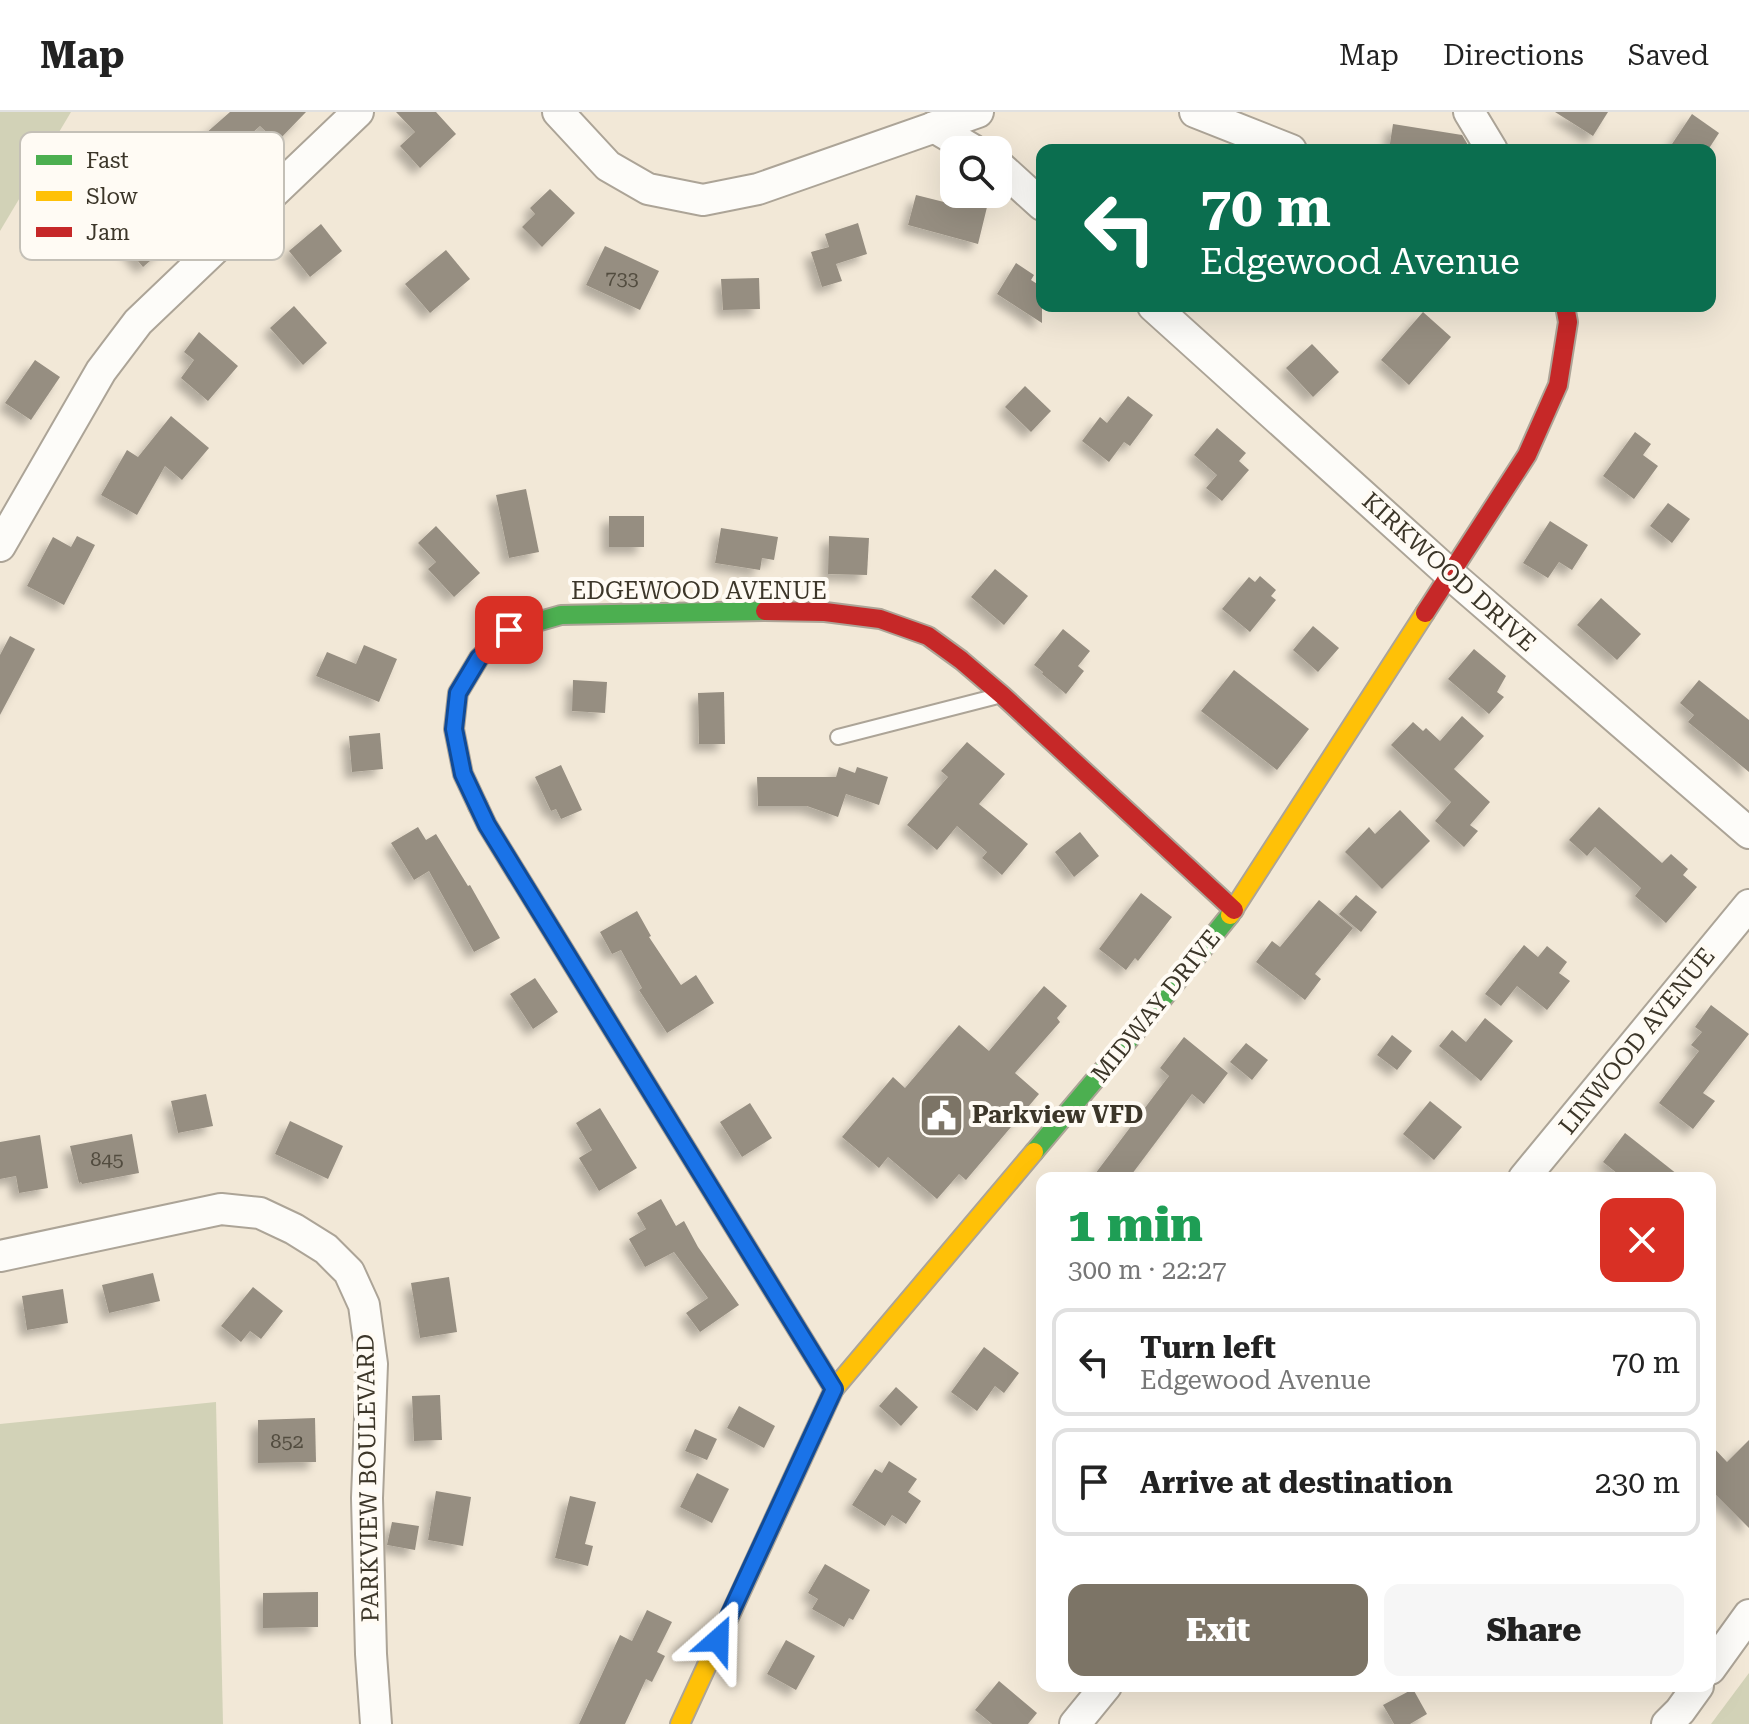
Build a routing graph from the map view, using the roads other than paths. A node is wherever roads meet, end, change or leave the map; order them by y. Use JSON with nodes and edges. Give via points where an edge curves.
{"nodes":[{"id":1,"x":358,"y":112,"type":"edge"},
{"id":2,"x":558,"y":112,"type":"edge"},
{"id":3,"x":978,"y":112,"type":"edge"},
{"id":4,"x":1195,"y":112,"type":"edge"},
{"id":5,"x":1469,"y":112,"type":"edge"},
{"id":6,"x":934,"y":127,"type":"junction"},
{"id":7,"x":949,"y":136,"type":"edge"},
{"id":8,"x":1276,"y":144,"type":"edge"},
{"id":9,"x":1488,"y":144,"type":"edge"},
{"id":10,"x":1012,"y":178,"type":"edge"},
{"id":11,"x":284,"y":183,"type":"edge"},
{"id":12,"x":1036,"y":200,"type":"edge"},
{"id":13,"x":203,"y":260,"type":"edge"},
{"id":14,"x":1160,"y":312,"type":"edge"},
{"id":15,"x":1566,"y":312,"type":"edge"},
{"id":16,"x":0,"y":546,"type":"edge"},
{"id":17,"x":1451,"y":575,"type":"junction"},
{"id":18,"x":1002,"y":695,"type":"junction"},
{"id":19,"x":838,"y":737,"type":"dead end"},
{"id":20,"x":1749,"y":833,"type":"edge"},
{"id":21,"x":1749,"y":905,"type":"edge"},
{"id":22,"x":1234,"y":910,"type":"junction"},
{"id":23,"x":1529,"y":1172,"type":"edge"},
{"id":24,"x":0,"y":1256,"type":"edge"},
{"id":25,"x":834,"y":1389,"type":"junction"},
{"id":26,"x":1749,"y":1615,"type":"edge"},
{"id":27,"x":1716,"y":1661,"type":"edge"},
{"id":28,"x":1101,"y":1692,"type":"edge"},
{"id":29,"x":1694,"y":1692,"type":"edge"},
{"id":30,"x":376,"y":1724,"type":"edge"},
{"id":31,"x":680,"y":1724,"type":"edge"},
{"id":32,"x":1075,"y":1724,"type":"edge"},
{"id":33,"x":1667,"y":1724,"type":"edge"}],
"edges":[{"from":1,"to":11,"type":"street"},
{"from":2,"to":6,"type":"street","via":[[608,166],[648,189],[703,200],[758,189]]},
{"from":3,"to":6,"type":"street"},
{"from":4,"to":8,"type":"street"},
{"from":5,"to":9,"type":"street"},
{"from":6,"to":7,"type":"street"},
{"from":10,"to":12,"type":"street"},
{"from":13,"to":16,"type":"street","via":[[138,322],[101,371]]},
{"from":14,"to":17,"type":"street","name":"KIRKWOOD DRIVE"},
{"from":15,"to":17,"type":"street","name":"MIDWAY DRIVE","via":[[1558,385],[1527,455]]},
{"from":17,"to":20,"type":"street","name":"KIRKWOOD DRIVE"},
{"from":17,"to":22,"type":"street","name":"MIDWAY DRIVE"},
{"from":18,"to":19,"type":"lane"},
{"from":18,"to":22,"type":"street","name":"EDGEWOOD AVENUE"},
{"from":18,"to":25,"type":"street","name":"EDGEWOOD AVENUE","via":[[928,636],[880,619],[742,611],[561,615],[509,630],[479,658],[458,693],[454,729],[463,774],[487,825]]},
{"from":21,"to":23,"type":"street","name":"LINWOOD AVENUE"},
{"from":22,"to":25,"type":"street","name":"MIDWAY DRIVE"},
{"from":24,"to":30,"type":"street","name":"PARKVIEW BOULEVARD","via":[[221,1209],[260,1213],[294,1229],[349,1272],[364,1305],[372,1364],[367,1498]]},
{"from":25,"to":31,"type":"street","name":"MIDWAY DRIVE"},
{"from":26,"to":27,"type":"street"},
{"from":28,"to":32,"type":"street"},
{"from":29,"to":33,"type":"street"}]}
